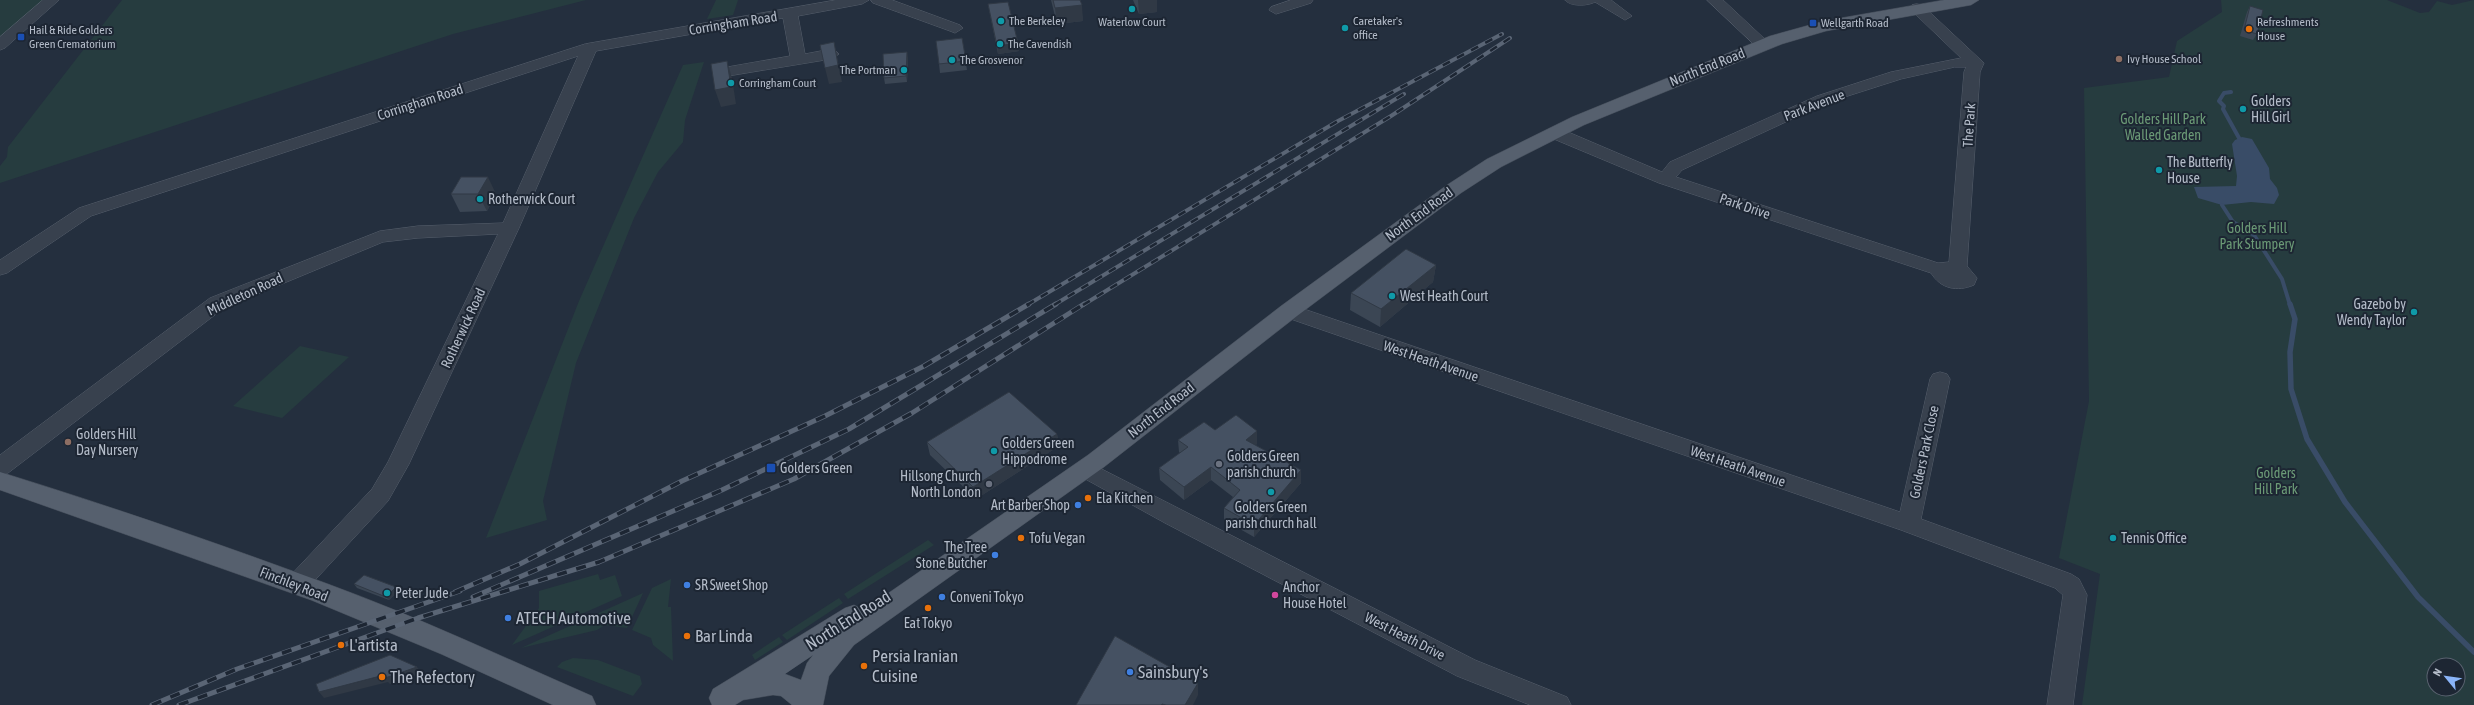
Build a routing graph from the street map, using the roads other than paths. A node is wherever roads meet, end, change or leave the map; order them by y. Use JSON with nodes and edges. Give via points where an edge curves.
{"nodes":[{"id":1,"x":52,"y":0,"type":"edge"},
{"id":2,"x":862,"y":0,"type":"edge"},
{"id":3,"x":878,"y":0,"type":"edge"},
{"id":4,"x":1306,"y":0,"type":"edge"},
{"id":5,"x":1572,"y":0,"type":"edge"},
{"id":6,"x":1589,"y":0,"type":"edge"},
{"id":7,"x":1601,"y":0,"type":"edge"},
{"id":8,"x":1714,"y":0,"type":"edge"},
{"id":9,"x":1971,"y":0,"type":"edge"},
{"id":10,"x":1924,"y":5,"type":"edge"},
{"id":11,"x":1276,"y":10,"type":"dead end"},
{"id":12,"x":790,"y":14,"type":"junction"},
{"id":13,"x":1625,"y":16,"type":"dead end"},
{"id":14,"x":955,"y":28,"type":"dead end"},
{"id":15,"x":0,"y":45,"type":"edge"},
{"id":16,"x":1763,"y":45,"type":"junction"},
{"id":17,"x":590,"y":47,"type":"junction"},
{"id":18,"x":831,"y":54,"type":"edge"},
{"id":19,"x":798,"y":59,"type":"junction"},
{"id":20,"x":1976,"y":63,"type":"junction"},
{"id":21,"x":722,"y":72,"type":"edge"},
{"id":22,"x":1554,"y":133,"type":"junction"},
{"id":23,"x":1665,"y":179,"type":"junction"},
{"id":24,"x":510,"y":228,"type":"junction"},
{"id":25,"x":0,"y":268,"type":"edge"},
{"id":26,"x":1951,"y":272,"type":"joint"},
{"id":27,"x":1288,"y":311,"type":"junction"},
{"id":28,"x":1940,"y":379,"type":"dead end"},
{"id":29,"x":0,"y":467,"type":"edge"},
{"id":30,"x":1086,"y":469,"type":"junction"},
{"id":31,"x":0,"y":481,"type":"edge"},
{"id":32,"x":1908,"y":524,"type":"junction"},
{"id":33,"x":975,"y":544,"type":"junction"},
{"id":34,"x":297,"y":584,"type":"junction"},
{"id":35,"x":719,"y":703,"type":"edge"},
{"id":36,"x":808,"y":704,"type":"edge"},
{"id":37,"x":582,"y":705,"type":"edge"},
{"id":38,"x":1558,"y":705,"type":"edge"},
{"id":39,"x":2060,"y":705,"type":"edge"}],
"edges":[{"from":1,"to":15,"type":"street"},
{"from":2,"to":12,"type":"street","name":"Corringham Road"},
{"from":3,"to":14,"type":"street"},
{"from":4,"to":11,"type":"street"},
{"from":5,"to":6,"type":"street"},
{"from":7,"to":13,"type":"street"},
{"from":8,"to":16,"type":"street"},
{"from":9,"to":10,"type":"main road","name":"North End Road","via":[[1941,7]]},
{"from":10,"to":16,"type":"main road","name":"North End Road","via":[[1824,26]]},
{"from":10,"to":20,"type":"street","via":[[1939,27]]},
{"from":12,"to":17,"type":"street","name":"Corringham Road"},
{"from":12,"to":19,"type":"street"},
{"from":16,"to":22,"type":"main road","name":"North End Road"},
{"from":17,"to":24,"type":"street","name":"Rotherwick Road"},
{"from":17,"to":25,"type":"street","name":"Corringham Road","via":[[85,212]]},
{"from":18,"to":19,"type":"street"},
{"from":19,"to":21,"type":"street"},
{"from":20,"to":23,"type":"street","name":"Park Avenue","via":[[1955,62],[1897,75],[1823,100],[1740,135],[1676,166]]},
{"from":20,"to":26,"type":"street","name":"The Park","via":[[1972,72]]},
{"from":22,"to":23,"type":"street","name":"Park Drive"},
{"from":22,"to":27,"type":"main road","name":"North End Road","via":[[1494,163],[1454,188]]},
{"from":23,"to":26,"type":"street","name":"Park Drive"},
{"from":24,"to":29,"type":"street","name":"Middleton Road","via":[[418,232],[380,237],[217,303]]},
{"from":24,"to":34,"type":"street","name":"Rotherwick Road","via":[[398,464],[380,495]]},
{"from":27,"to":30,"type":"main road","name":"North End Road"},
{"from":27,"to":32,"type":"street","name":"West Heath Avenue"},
{"from":28,"to":32,"type":"street","name":"Golders Park Close"},
{"from":30,"to":33,"type":"main road","name":"North End Road"},
{"from":30,"to":38,"type":"street","name":"West Heath Drive","via":[[1173,517],[1466,668]]},
{"from":31,"to":34,"type":"main road","name":"Finchley Road"},
{"from":32,"to":39,"type":"street","name":"West Heath Avenue","via":[[2043,572],[2071,586],[2075,596]]},
{"from":33,"to":35,"type":"main road","name":"North End Road"},
{"from":33,"to":36,"type":"main road","name":"North End Road","via":[[883,613],[845,638],[827,658],[812,683]]},
{"from":34,"to":37,"type":"main road","name":"Finchley Road","via":[[451,646]]},
{"from":35,"to":36,"type":"main road","via":[[757,684],[779,684],[796,688]]}]}
